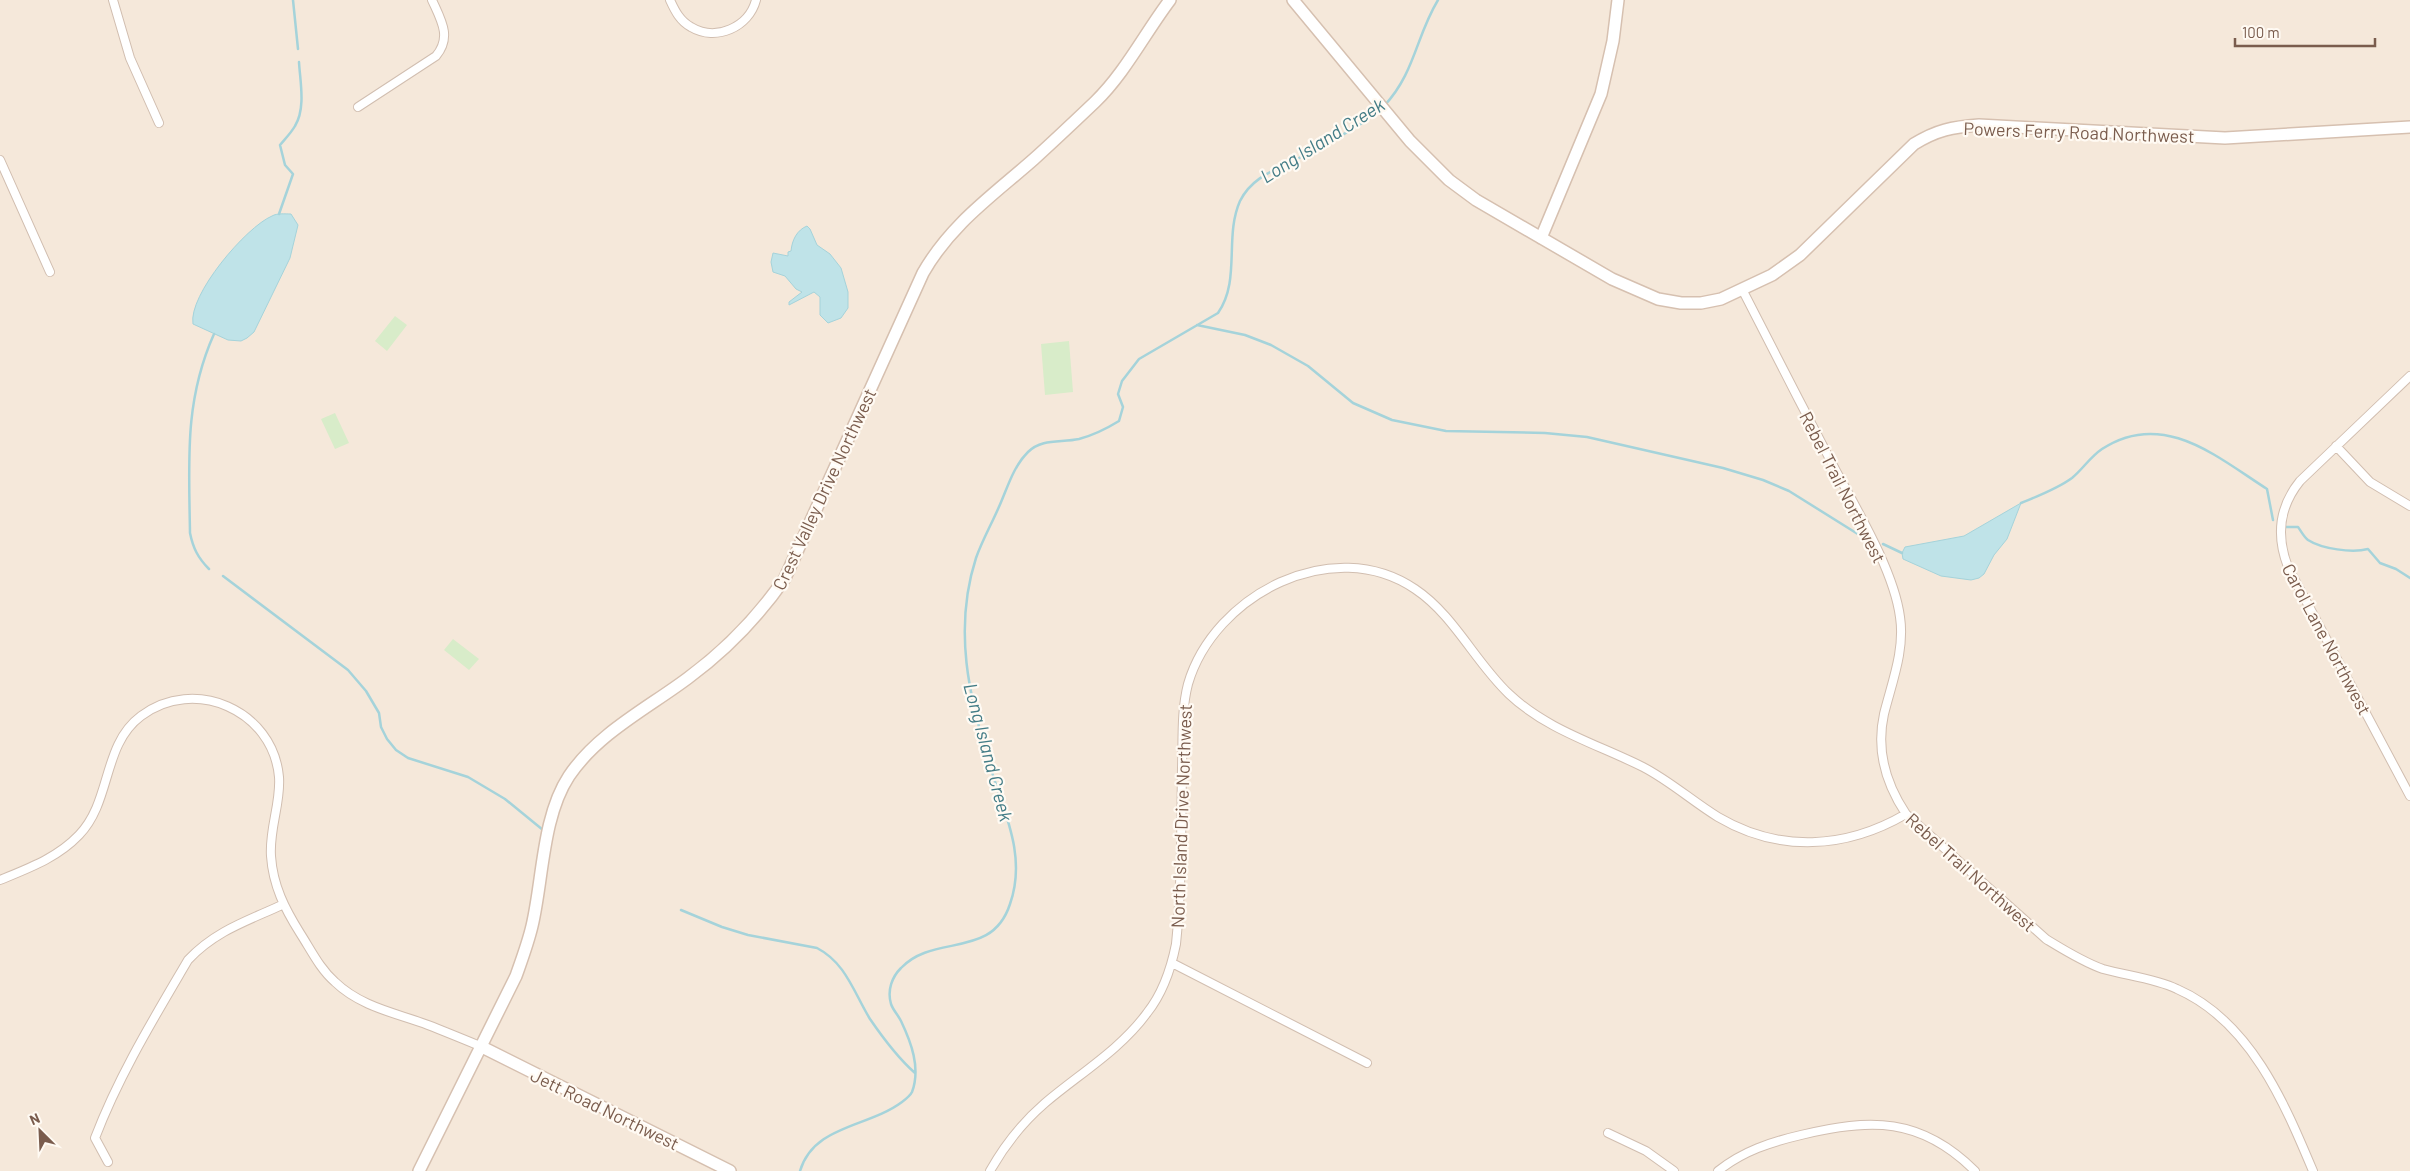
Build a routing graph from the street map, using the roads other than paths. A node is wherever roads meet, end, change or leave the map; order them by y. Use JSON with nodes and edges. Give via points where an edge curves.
{"nodes":[{"id":1,"x":113,"y":0,"type":"edge"},
{"id":2,"x":432,"y":0,"type":"edge"},
{"id":3,"x":670,"y":0,"type":"edge"},
{"id":4,"x":756,"y":0,"type":"edge"},
{"id":5,"x":1170,"y":0,"type":"edge"},
{"id":6,"x":1293,"y":0,"type":"edge"},
{"id":7,"x":1618,"y":0,"type":"edge"},
{"id":8,"x":358,"y":107,"type":"dead end"},
{"id":9,"x":159,"y":123,"type":"dead end"},
{"id":10,"x":2410,"y":127,"type":"edge"},
{"id":11,"x":0,"y":160,"type":"edge"},
{"id":12,"x":1541,"y":238,"type":"junction"},
{"id":13,"x":50,"y":272,"type":"dead end"},
{"id":14,"x":1743,"y":291,"type":"junction"},
{"id":15,"x":2410,"y":376,"type":"edge"},
{"id":16,"x":2336,"y":446,"type":"junction"},
{"id":17,"x":2410,"y":506,"type":"edge"},
{"id":18,"x":2410,"y":796,"type":"edge"},
{"id":19,"x":1906,"y":814,"type":"junction"},
{"id":20,"x":0,"y":880,"type":"edge"},
{"id":21,"x":282,"y":905,"type":"junction"},
{"id":22,"x":1172,"y":963,"type":"junction"},
{"id":23,"x":480,"y":1046,"type":"junction"},
{"id":24,"x":1367,"y":1063,"type":"dead end"},
{"id":25,"x":1608,"y":1132,"type":"dead end"},
{"id":26,"x":108,"y":1162,"type":"dead end"},
{"id":27,"x":419,"y":1171,"type":"edge"},
{"id":28,"x":730,"y":1171,"type":"edge"},
{"id":29,"x":990,"y":1171,"type":"edge"},
{"id":30,"x":1674,"y":1171,"type":"edge"},
{"id":31,"x":1718,"y":1171,"type":"edge"},
{"id":32,"x":1975,"y":1171,"type":"edge"},
{"id":33,"x":2313,"y":1171,"type":"edge"}],
"edges":[{"from":1,"to":9,"type":"street","via":[[130,58]]},
{"from":2,"to":8,"type":"street","via":[[444,26],[446,38],[443,48],[436,56]]},
{"from":3,"to":4,"type":"street","via":[[687,24],[702,32],[713,33],[740,25],[750,15]]},
{"from":5,"to":23,"type":"street","name":"Crest Valley Drive Northwest","via":[[1097,100],[973,210],[935,252],[785,578],[768,603],[711,660],[606,736],[570,776],[548,834],[525,952]]},
{"from":6,"to":12,"type":"street","name":"Powers Ferry Road Northwest","via":[[1429,162],[1476,200]]},
{"from":7,"to":12,"type":"street","via":[[1612,48],[1601,94]]},
{"from":10,"to":14,"type":"street","name":"Powers Ferry Road Northwest","via":[[2225,138],[1979,125],[1949,128],[1914,144],[1800,255]]},
{"from":11,"to":13,"type":"street"},
{"from":12,"to":14,"type":"street","name":"Powers Ferry Road Northwest","via":[[1612,279],[1658,299],[1701,303]]},
{"from":14,"to":19,"type":"street","name":"Rebel Trail Northwest","via":[[1866,527],[1897,600],[1902,636],[1881,741],[1887,778],[1894,797]]},
{"from":15,"to":16,"type":"street","name":"Carol Lane Northwest"},
{"from":16,"to":17,"type":"street","via":[[2370,482]]},
{"from":16,"to":18,"type":"street","name":"Carol Lane Northwest","via":[[2300,481],[2287,501],[2280,525],[2283,555]]},
{"from":19,"to":22,"type":"street","name":"North Island Drive Northwest","via":[[1870,832],[1828,843],[1786,842],[1744,830],[1718,817],[1648,770],[1562,731],[1529,710],[1494,679],[1444,615],[1414,588],[1393,577],[1368,570],[1318,570],[1276,584],[1237,608],[1211,635],[1193,668],[1184,707],[1178,924]]},
{"from":19,"to":33,"type":"street","name":"Rebel Trail Northwest","via":[[1984,881],[2030,926],[2069,954],[2102,969],[2177,989],[2227,1021],[2259,1062]]},
{"from":20,"to":21,"type":"street","via":[[48,859],[81,833],[102,796],[120,740],[139,717],[170,702],[203,699],[227,706],[248,718],[272,748],[279,784],[271,856]]},
{"from":21,"to":23,"type":"street","via":[[323,969],[347,993],[370,1006]]},
{"from":21,"to":26,"type":"street","via":[[218,934],[188,960],[128,1064],[95,1138]]},
{"from":22,"to":24,"type":"street"},
{"from":22,"to":29,"type":"street","name":"North Island Drive Northwest","via":[[1157,998],[1136,1028],[1044,1104],[1007,1145]]},
{"from":23,"to":27,"type":"street","name":"Crest Valley Drive Northwest"},
{"from":23,"to":28,"type":"street","name":"Jett Road Northwest"},
{"from":25,"to":30,"type":"street","via":[[1646,1151]]},
{"from":31,"to":32,"type":"street","via":[[1735,1159],[1773,1142],[1840,1125],[1866,1123],[1894,1125],[1916,1132],[1953,1152]]}]}
